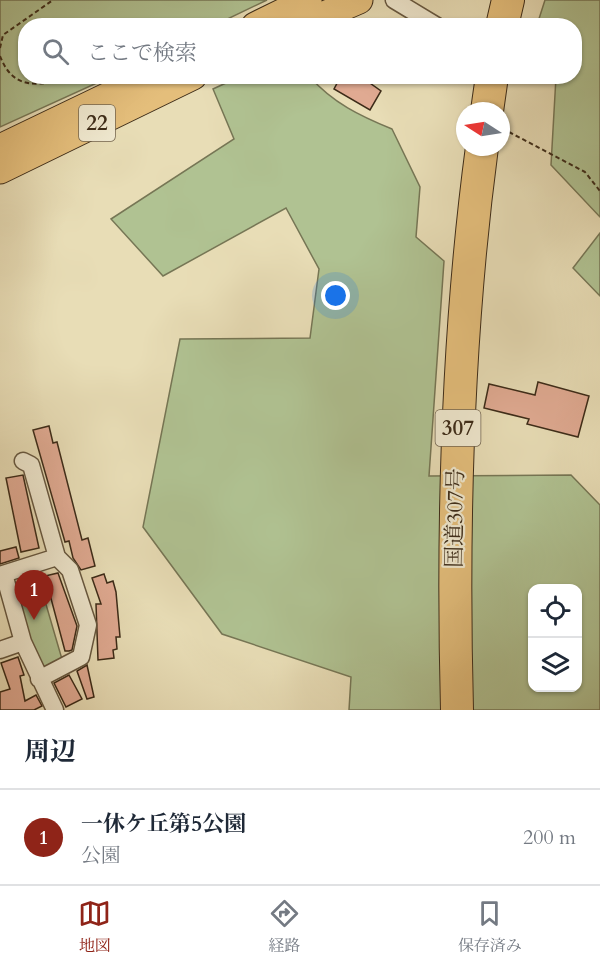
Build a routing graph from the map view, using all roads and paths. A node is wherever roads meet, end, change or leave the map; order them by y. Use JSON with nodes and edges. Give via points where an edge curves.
{"nodes":[{"id":1,"x":54,"y":0,"type":"edge"},
{"id":2,"x":308,"y":0,"type":"edge"},
{"id":3,"x":359,"y":0,"type":"edge"},
{"id":4,"x":394,"y":0,"type":"edge"},
{"id":5,"x":508,"y":0,"type":"edge"},
{"id":6,"x":26,"y":18,"type":"edge"},
{"id":7,"x":271,"y":18,"type":"edge"},
{"id":8,"x":317,"y":18,"type":"edge"},
{"id":9,"x":424,"y":18,"type":"edge"},
{"id":10,"x":504,"y":18,"type":"edge"},
{"id":11,"x":18,"y":23,"type":"edge"},
{"id":12,"x":1,"y":38,"type":"edge"},
{"id":13,"x":0,"y":48,"type":"edge"},
{"id":14,"x":0,"y":56,"type":"edge"},
{"id":15,"x":18,"y":81,"type":"edge"},
{"id":16,"x":132,"y":84,"type":"edge"},
{"id":17,"x":177,"y":84,"type":"edge"},
{"id":18,"x":493,"y":84,"type":"edge"},
{"id":19,"x":495,"y":102,"type":"edge"},
{"id":20,"x":510,"y":128,"type":"edge"},
{"id":21,"x":3,"y":142,"type":"edge"},
{"id":22,"x":481,"y":156,"type":"edge"},
{"id":23,"x":0,"y":170,"type":"edge"},
{"id":24,"x":600,"y":190,"type":"edge"},
{"id":25,"x":23,"y":461,"type":"dead end"},
{"id":26,"x":57,"y":558,"type":"junction"},
{"id":27,"x":2,"y":575,"type":"edge"},
{"id":28,"x":23,"y":642,"type":"junction"},
{"id":29,"x":0,"y":650,"type":"edge"},
{"id":30,"x":39,"y":679,"type":"junction"},
{"id":31,"x":55,"y":710,"type":"edge"},
{"id":32,"x":457,"y":710,"type":"edge"}],
"edges":[{"from":1,"to":6,"type":"path"},
{"from":2,"to":7,"type":"main road"},
{"from":3,"to":8,"type":"main road"},
{"from":4,"to":9,"type":"street"},
{"from":5,"to":10,"type":"highway"},
{"from":11,"to":12,"type":"path"},
{"from":12,"to":13,"type":"path"},
{"from":14,"to":15,"type":"path"},
{"from":16,"to":21,"type":"main road","number":"22"},
{"from":17,"to":23,"type":"main road","number":"22"},
{"from":18,"to":19,"type":"highway"},
{"from":20,"to":24,"type":"path","via":[[585,172]]},
{"from":22,"to":32,"type":"highway","name":"国道307号","number":"307","via":[[461,365],[455,482]]},
{"from":25,"to":26,"type":"street","via":[[31,465]]},
{"from":26,"to":27,"type":"street"},
{"from":26,"to":30,"type":"street","via":[[70,570],[88,625],[81,657]]},
{"from":27,"to":28,"type":"street"},
{"from":28,"to":29,"type":"street"},
{"from":28,"to":30,"type":"street"},
{"from":30,"to":31,"type":"street"}]}
